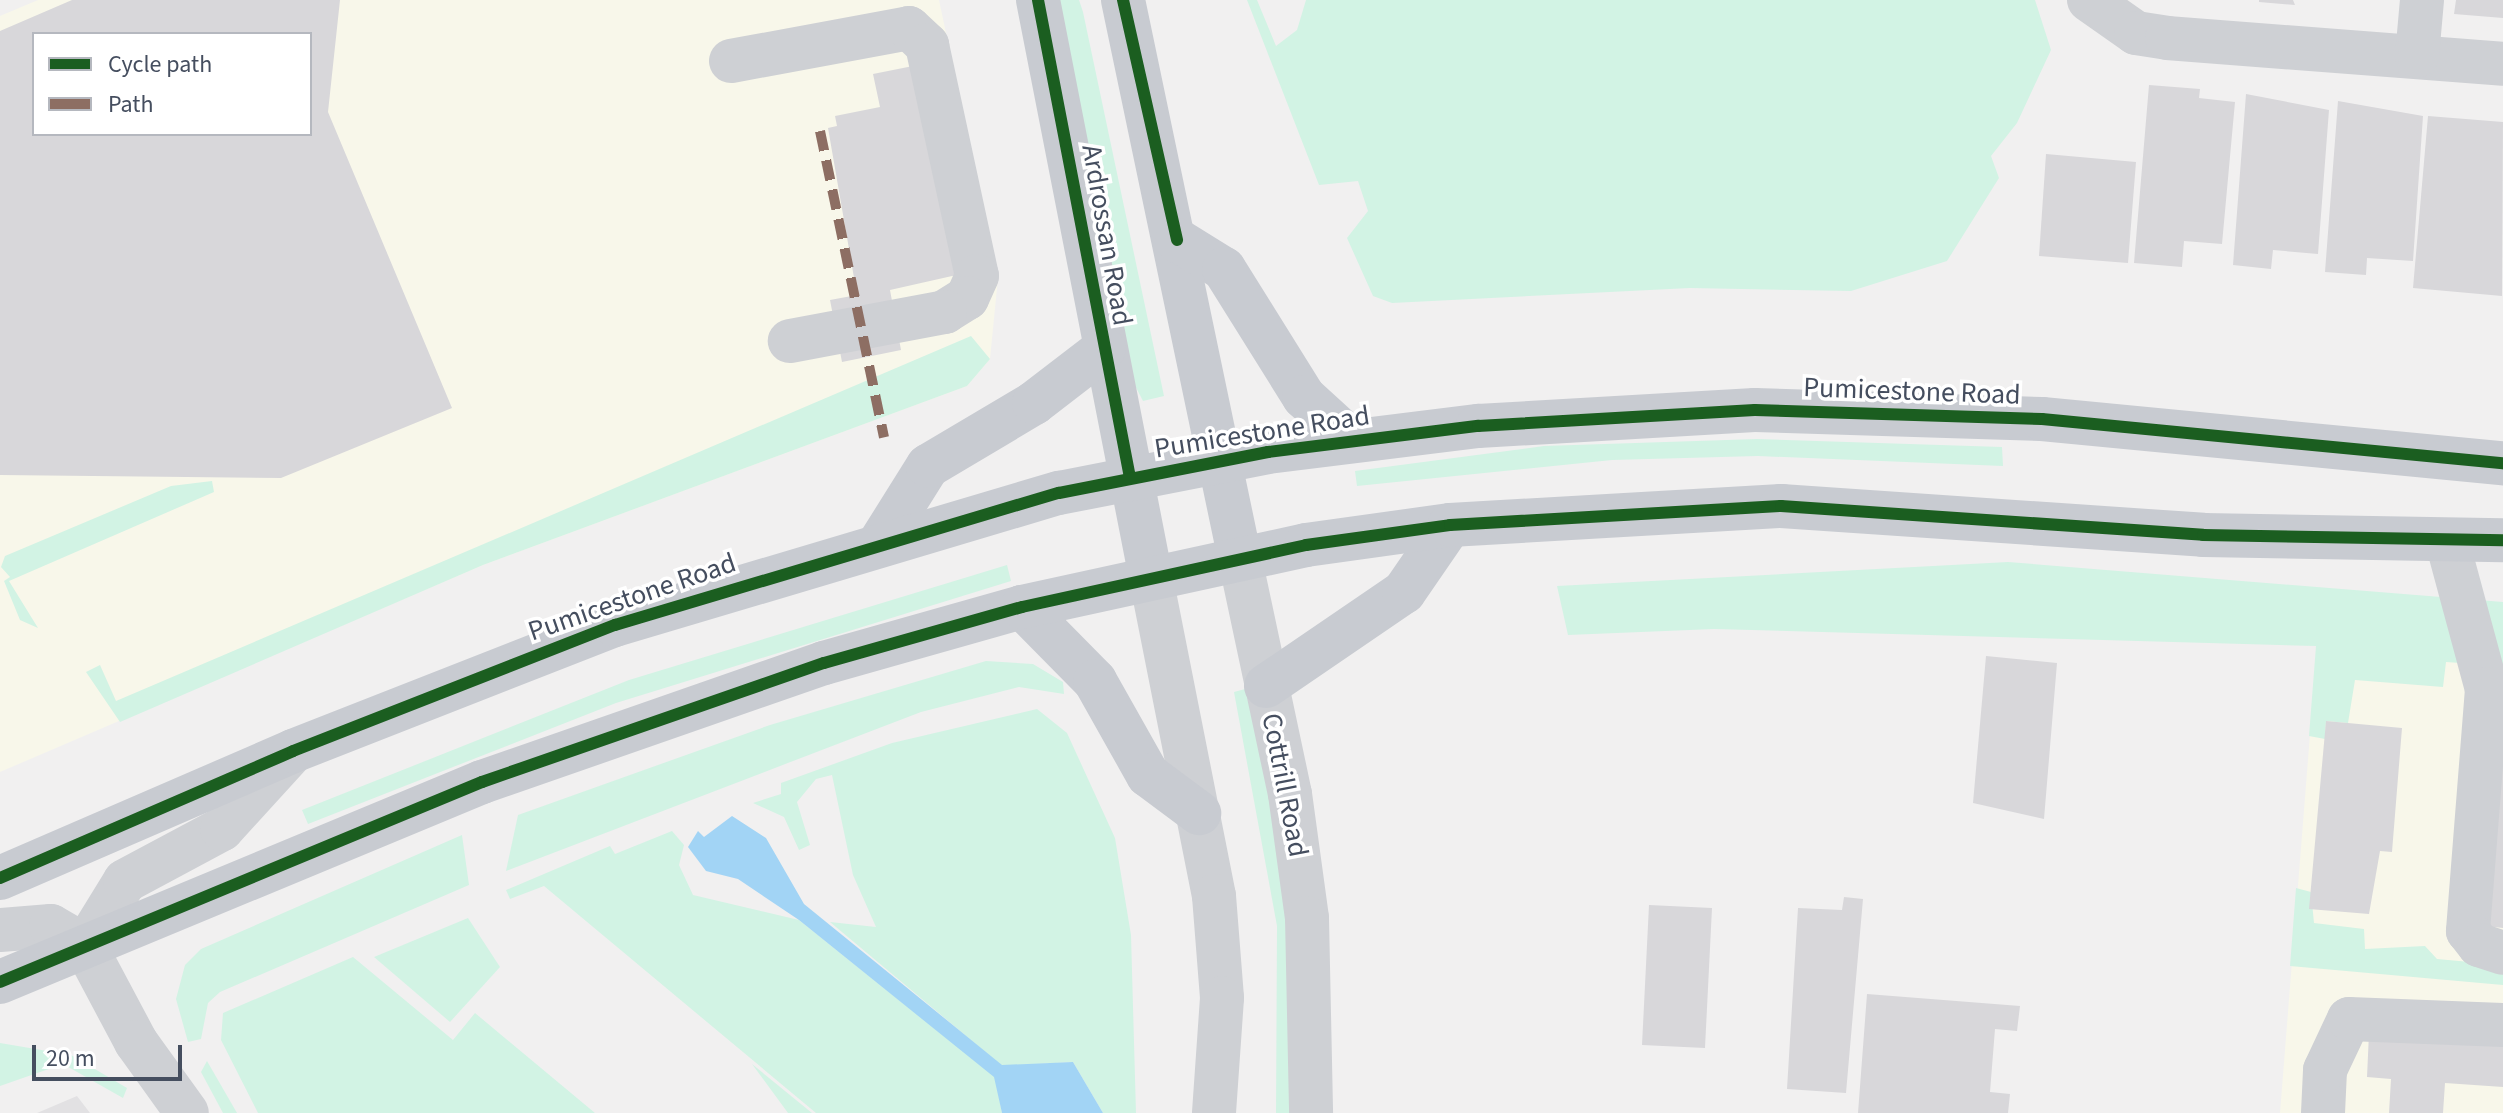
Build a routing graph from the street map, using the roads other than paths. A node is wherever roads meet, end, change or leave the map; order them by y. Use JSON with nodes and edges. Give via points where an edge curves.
{"nodes":[{"id":1,"x":1038,"y":0,"type":"edge"},
{"id":2,"x":1123,"y":0,"type":"edge"},
{"id":3,"x":2089,"y":0,"type":"edge"},
{"id":4,"x":2422,"y":0,"type":"edge"},
{"id":5,"x":2417,"y":56,"type":"junction"},
{"id":6,"x":731,"y":61,"type":"dead end"},
{"id":7,"x":2503,"y":64,"type":"edge"},
{"id":8,"x":1177,"y":240,"type":"junction"},
{"id":9,"x":790,"y":341,"type":"dead end"},
{"id":10,"x":1104,"y":349,"type":"junction"},
{"id":11,"x":1350,"y":439,"type":"junction"},
{"id":12,"x":1221,"y":461,"type":"junction"},
{"id":13,"x":2503,"y":463,"type":"edge"},
{"id":14,"x":1130,"y":478,"type":"junction"},
{"id":15,"x":1450,"y":525,"type":"junction"},
{"id":16,"x":2503,"y":540,"type":"edge"},
{"id":17,"x":2447,"y":541,"type":"junction"},
{"id":18,"x":879,"y":544,"type":"junction"},
{"id":19,"x":1240,"y":559,"type":"junction"},
{"id":20,"x":1151,"y":578,"type":"junction"},
{"id":21,"x":1022,"y":607,"type":"junction"},
{"id":22,"x":1266,"y":686,"type":"junction"},
{"id":23,"x":293,"y":751,"type":"junction"},
{"id":24,"x":1199,"y":813,"type":"junction"},
{"id":25,"x":0,"y":878,"type":"edge"},
{"id":26,"x":0,"y":930,"type":"edge"},
{"id":27,"x":85,"y":946,"type":"junction"},
{"id":28,"x":2503,"y":953,"type":"edge"},
{"id":29,"x":0,"y":982,"type":"edge"},
{"id":30,"x":2503,"y":1025,"type":"edge"},
{"id":31,"x":187,"y":1113,"type":"edge"},
{"id":32,"x":1214,"y":1113,"type":"edge"},
{"id":33,"x":1311,"y":1113,"type":"edge"},
{"id":34,"x":2323,"y":1113,"type":"edge"}],
"edges":[{"from":1,"to":10,"type":"main road","name":"Ardrossan Road"},
{"from":2,"to":8,"type":"main road"},
{"from":3,"to":5,"type":"street","via":[[2136,33]]},
{"from":4,"to":5,"type":"street"},
{"from":5,"to":7,"type":"street"},
{"from":6,"to":9,"type":"street","via":[[909,28],[927,45],[977,276],[967,298],[945,312]]},
{"from":8,"to":11,"type":"main road","via":[[1224,269],[1304,397]]},
{"from":8,"to":12,"type":"main road"},
{"from":10,"to":14,"type":"main road","name":"Ardrossan Road"},
{"from":10,"to":18,"type":"main road","via":[[1034,403],[928,466]]},
{"from":11,"to":12,"type":"main road","name":"Pumicestone Road"},
{"from":11,"to":13,"type":"main road","name":"Pumicestone Road","via":[[1755,410],[2042,419]]},
{"from":12,"to":14,"type":"main road","name":"Pumicestone Road"},
{"from":12,"to":19,"type":"main road","name":"Cottrill Road"},
{"from":14,"to":18,"type":"main road","name":"Pumicestone Road"},
{"from":14,"to":20,"type":"main road","name":"Ardrossan Road"},
{"from":15,"to":17,"type":"main road","via":[[1781,506],[2203,535]]},
{"from":15,"to":19,"type":"main road"},
{"from":15,"to":22,"type":"main road","via":[[1404,592]]},
{"from":16,"to":17,"type":"main road"},
{"from":17,"to":28,"type":"street","via":[[2487,689],[2468,931],[2479,945]]},
{"from":18,"to":23,"type":"main road","name":"Pumicestone Road","via":[[615,625]]},
{"from":19,"to":20,"type":"main road"},
{"from":19,"to":22,"type":"street","name":"Cottrill Road"},
{"from":20,"to":21,"type":"main road"},
{"from":20,"to":24,"type":"street"},
{"from":21,"to":24,"type":"main road","via":[[1095,681],[1148,775]]},
{"from":21,"to":27,"type":"main road","via":[[824,663],[482,782]]},
{"from":22,"to":33,"type":"street","name":"Cottrill Road","via":[[1307,918]]},
{"from":23,"to":25,"type":"main road","name":"Pumicestone Road"},
{"from":23,"to":27,"type":"street","via":[[222,829],[125,881]]},
{"from":24,"to":32,"type":"street","via":[[1222,998]]},
{"from":26,"to":27,"type":"street","via":[[51,926]]},
{"from":27,"to":29,"type":"main road"},
{"from":27,"to":31,"type":"street","via":[[136,1042]]},
{"from":30,"to":34,"type":"street","via":[[2349,1019],[2325,1070]]}]}
